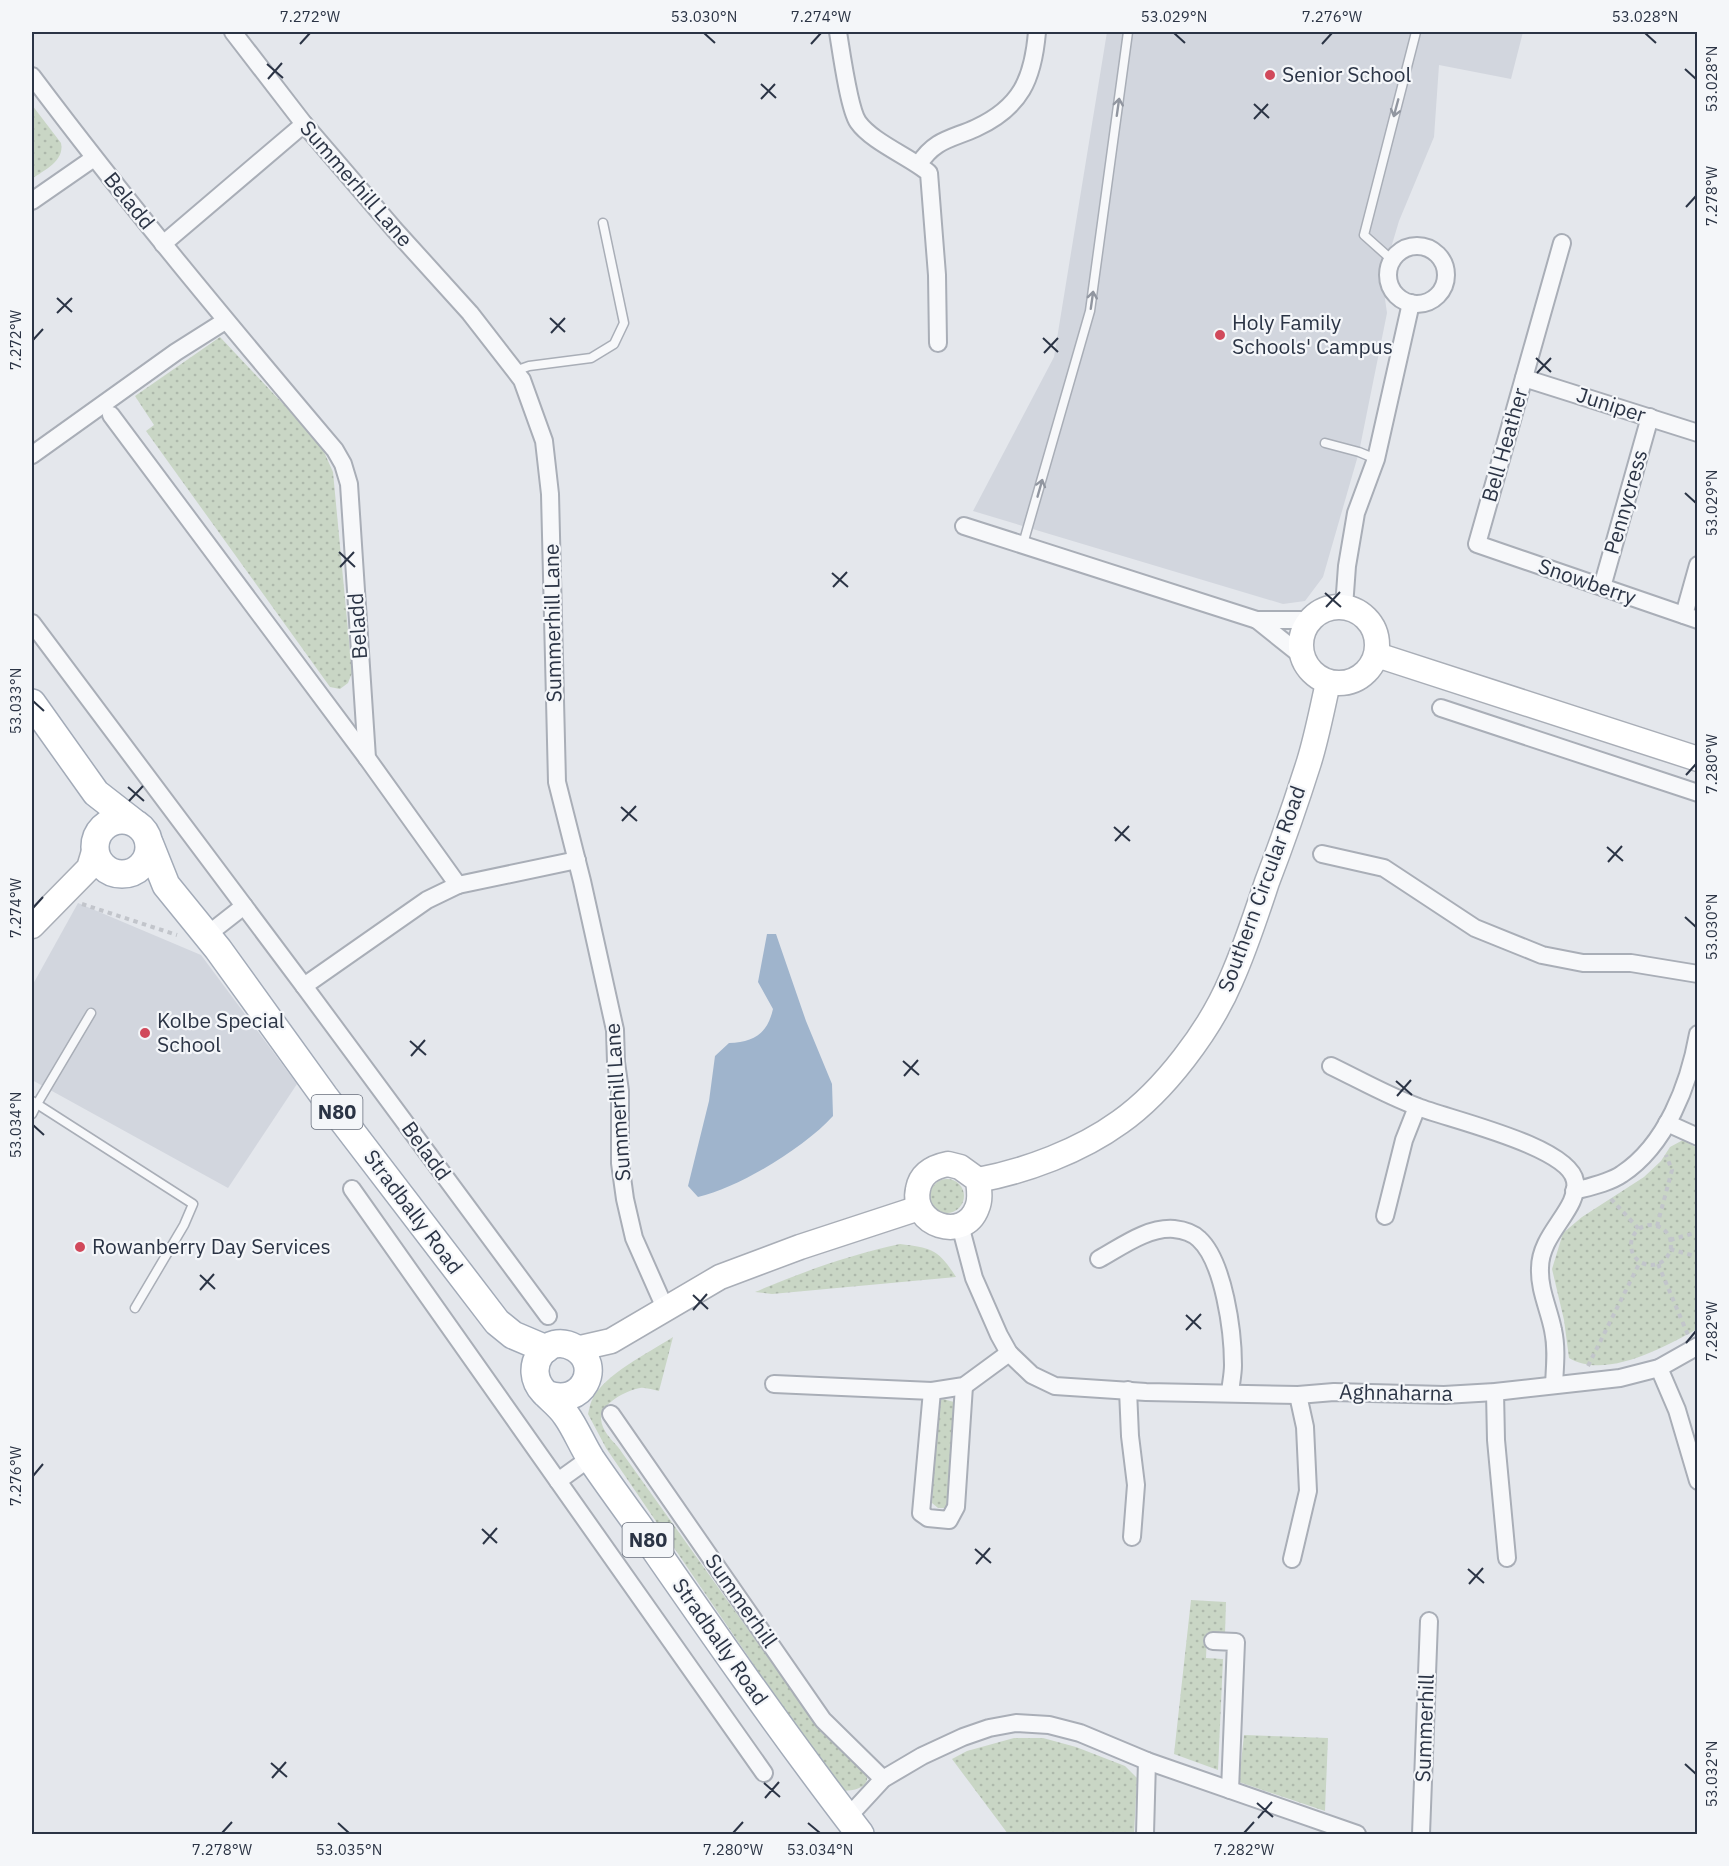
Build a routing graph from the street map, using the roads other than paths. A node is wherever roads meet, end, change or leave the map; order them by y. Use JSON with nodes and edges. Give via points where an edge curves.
{"nodes":[{"id":1,"x":233,"y":32,"type":"edge"},
{"id":2,"x":838,"y":32,"type":"edge"},
{"id":3,"x":1037,"y":32,"type":"edge"},
{"id":4,"x":1128,"y":32,"type":"edge"},
{"id":5,"x":1416,"y":32,"type":"edge"},
{"id":6,"x":32,"y":76,"type":"edge"},
{"id":7,"x":304,"y":123,"type":"junction"},
{"id":8,"x":94,"y":158,"type":"junction"},
{"id":9,"x":919,"y":164,"type":"junction"},
{"id":10,"x":32,"y":201,"type":"edge"},
{"id":11,"x":603,"y":223,"type":"dead end"},
{"id":12,"x":1562,"y":243,"type":"dead end"},
{"id":13,"x":164,"y":244,"type":"junction"},
{"id":14,"x":1392,"y":260,"type":"junction"},
{"id":15,"x":1411,"y":303,"type":"junction"},
{"id":16,"x":225,"y":321,"type":"junction"},
{"id":17,"x":938,"y":343,"type":"dead end"},
{"id":18,"x":515,"y":371,"type":"junction"},
{"id":19,"x":1524,"y":378,"type":"junction"},
{"id":20,"x":111,"y":415,"type":"dead end"},
{"id":21,"x":1650,"y":417,"type":"junction"},
{"id":22,"x":1698,"y":433,"type":"edge"},
{"id":23,"x":1324,"y":443,"type":"dead end"},
{"id":24,"x":32,"y":455,"type":"edge"},
{"id":25,"x":1376,"y":459,"type":"junction"},
{"id":26,"x":964,"y":526,"type":"dead end"},
{"id":27,"x":1023,"y":544,"type":"junction"},
{"id":28,"x":1477,"y":544,"type":"joint"},
{"id":29,"x":1698,"y":565,"type":"edge"},
{"id":30,"x":1602,"y":587,"type":"junction"},
{"id":31,"x":1344,"y":607,"type":"junction"},
{"id":32,"x":1691,"y":617,"type":"edge"},
{"id":33,"x":1257,"y":620,"type":"junction"},
{"id":34,"x":1310,"y":620,"type":"junction"},
{"id":35,"x":32,"y":623,"type":"edge"},
{"id":36,"x":1377,"y":655,"type":"junction"},
{"id":37,"x":1302,"y":656,"type":"junction"},
{"id":38,"x":1328,"y":683,"type":"junction"},
{"id":39,"x":32,"y":703,"type":"edge"},
{"id":40,"x":1441,"y":708,"type":"dead end"},
{"id":41,"x":367,"y":758,"type":"junction"},
{"id":42,"x":1698,"y":759,"type":"edge"},
{"id":43,"x":96,"y":793,"type":"junction"},
{"id":44,"x":1698,"y":793,"type":"edge"},
{"id":45,"x":132,"y":821,"type":"junction"},
{"id":46,"x":150,"y":845,"type":"junction"},
{"id":47,"x":1322,"y":854,"type":"dead end"},
{"id":48,"x":103,"y":857,"type":"junction"},
{"id":49,"x":577,"y":860,"type":"junction"},
{"id":50,"x":166,"y":885,"type":"junction"},
{"id":51,"x":458,"y":885,"type":"junction"},
{"id":52,"x":244,"y":906,"type":"junction"},
{"id":53,"x":32,"y":926,"type":"edge"},
{"id":54,"x":195,"y":936,"type":"junction"},
{"id":55,"x":1698,"y":974,"type":"edge"},
{"id":56,"x":304,"y":986,"type":"junction"},
{"id":57,"x":91,"y":1013,"type":"dead end"},
{"id":58,"x":1698,"y":1034,"type":"edge"},
{"id":59,"x":1331,"y":1066,"type":"dead end"},
{"id":60,"x":34,"y":1103,"type":"edge"},
{"id":61,"x":1417,"y":1107,"type":"junction"},
{"id":62,"x":32,"y":1114,"type":"edge"},
{"id":63,"x":1664,"y":1128,"type":"junction"},
{"id":64,"x":1698,"y":1137,"type":"edge"},
{"id":65,"x":978,"y":1180,"type":"junction"},
{"id":66,"x":352,"y":1189,"type":"dead end"},
{"id":67,"x":1574,"y":1191,"type":"junction"},
{"id":68,"x":919,"y":1208,"type":"junction"},
{"id":69,"x":1385,"y":1216,"type":"dead end"},
{"id":70,"x":960,"y":1225,"type":"junction"},
{"id":71,"x":1099,"y":1259,"type":"dead end"},
{"id":72,"x":135,"y":1308,"type":"dead end"},
{"id":73,"x":665,"y":1308,"type":"junction"},
{"id":74,"x":548,"y":1316,"type":"dead end"},
{"id":75,"x":513,"y":1335,"type":"junction"},
{"id":76,"x":611,"y":1341,"type":"junction"},
{"id":77,"x":1695,"y":1348,"type":"edge"},
{"id":78,"x":546,"y":1349,"type":"junction"},
{"id":79,"x":576,"y":1349,"type":"junction"},
{"id":80,"x":1009,"y":1353,"type":"junction"},
{"id":81,"x":1659,"y":1368,"type":"junction"},
{"id":82,"x":588,"y":1377,"type":"junction"},
{"id":83,"x":774,"y":1384,"type":"dead end"},
{"id":84,"x":1554,"y":1384,"type":"junction"},
{"id":85,"x":964,"y":1386,"type":"junction"},
{"id":86,"x":1128,"y":1390,"type":"junction"},
{"id":87,"x":932,"y":1391,"type":"junction"},
{"id":88,"x":1230,"y":1392,"type":"junction"},
{"id":89,"x":1495,"y":1392,"type":"junction"},
{"id":90,"x":1298,"y":1395,"type":"junction"},
{"id":91,"x":553,"y":1396,"type":"junction"},
{"id":92,"x":611,"y":1414,"type":"dead end"},
{"id":93,"x":590,"y":1458,"type":"junction"},
{"id":94,"x":558,"y":1481,"type":"junction"},
{"id":95,"x":1698,"y":1481,"type":"edge"},
{"id":96,"x":1132,"y":1537,"type":"dead end"},
{"id":97,"x":1507,"y":1558,"type":"dead end"},
{"id":98,"x":1292,"y":1559,"type":"dead end"},
{"id":99,"x":1429,"y":1620,"type":"dead end"},
{"id":100,"x":1213,"y":1641,"type":"dead end"},
{"id":101,"x":1147,"y":1761,"type":"junction"},
{"id":102,"x":764,"y":1773,"type":"dead end"},
{"id":103,"x":884,"y":1779,"type":"junction"},
{"id":104,"x":1230,"y":1790,"type":"junction"},
{"id":105,"x":854,"y":1826,"type":"edge"},
{"id":106,"x":1145,"y":1834,"type":"edge"},
{"id":107,"x":1357,"y":1834,"type":"edge"},
{"id":108,"x":1421,"y":1834,"type":"edge"}],
"edges":[{"from":1,"to":7,"type":"street","name":"Summerhill Lane"},
{"from":2,"to":9,"type":"street","via":[[857,121]]},
{"from":3,"to":9,"type":"street","via":[[1033,62],[1023,90],[1013,103],[976,128],[939,142]]},
{"from":27,"to":4,"type":"lane","one_way":true,"via":[[1090,311]]},
{"from":5,"to":14,"type":"lane","one_way":true,"via":[[1364,235]]},
{"from":6,"to":8,"type":"street","name":"Beladd"},
{"from":7,"to":13,"type":"street","name":"Beladd"},
{"from":7,"to":18,"type":"street","name":"Summerhill Lane"},
{"from":8,"to":10,"type":"street","name":"Beladd"},
{"from":8,"to":13,"type":"street","name":"Beladd"},
{"from":9,"to":17,"type":"street","via":[[930,173],[932,188]]},
{"from":11,"to":18,"type":"lane","via":[[624,322],[614,344],[591,358]]},
{"from":12,"to":19,"type":"street","name":"Bell Heather"},
{"from":13,"to":16,"type":"street","name":"Beladd"},
{"from":14,"to":15,"type":"street","via":[[1390,287]]},
{"from":14,"to":15,"type":"street","via":[[1414,246],[1432,250],[1444,264],[1445,282],[1436,297]]},
{"from":15,"to":25,"type":"street"},
{"from":16,"to":24,"type":"street"},
{"from":16,"to":41,"type":"street","name":"Beladd","via":[[343,464],[349,484]]},
{"from":18,"to":49,"type":"street","name":"Summerhill Lane","via":[[522,380],[544,441],[550,494],[557,782]]},
{"from":19,"to":21,"type":"street","name":"Juniper"},
{"from":19,"to":28,"type":"street","name":"Bell Heather"},
{"from":20,"to":41,"type":"street"},
{"from":21,"to":22,"type":"street","name":"Juniper"},
{"from":21,"to":30,"type":"street","name":"Pennycress"},
{"from":23,"to":25,"type":"lane"},
{"from":25,"to":31,"type":"street","via":[[1356,513]]},
{"from":26,"to":27,"type":"street"},
{"from":27,"to":33,"type":"street"},
{"from":28,"to":30,"type":"street","name":"Snowberry"},
{"from":29,"to":32,"type":"street"},
{"from":30,"to":32,"type":"street","name":"Snowberry"},
{"from":31,"to":34,"type":"main road","via":[[1332,607]]},
{"from":31,"to":36,"type":"main road","via":[[1357,611],[1371,624],[1378,642]]},
{"from":33,"to":34,"type":"street"},
{"from":33,"to":37,"type":"street"},
{"from":34,"to":37,"type":"main road","via":[[1300,644]]},
{"from":35,"to":52,"type":"street","name":"Beladd"},
{"from":36,"to":38,"type":"main road","via":[[1372,667],[1358,679]]},
{"from":36,"to":42,"type":"main road"},
{"from":37,"to":38,"type":"main road","via":[[1307,668]]},
{"from":38,"to":65,"type":"main road","name":"Southern Circular Road","via":[[1310,760],[1265,890],[1231,982],[1200,1036],[1155,1091],[1121,1122],[1055,1156]]},
{"from":39,"to":43,"type":"main road","number":"N80"},
{"from":40,"to":44,"type":"street"},
{"from":41,"to":51,"type":"street"},
{"from":43,"to":45,"type":"main road","number":"N80"},
{"from":43,"to":48,"type":"main road","number":"N80"},
{"from":45,"to":46,"type":"main road","number":"N80","via":[[141,826]]},
{"from":45,"to":48,"type":"main road","via":[[111,822]]},
{"from":46,"to":48,"type":"main road","via":[[143,865],[134,871]]},
{"from":46,"to":50,"type":"main road","name":"Stradbally Road","number":"N80"},
{"from":47,"to":55,"type":"street","via":[[1384,868],[1475,928],[1542,956],[1583,963],[1632,963]]},
{"from":48,"to":50,"type":"main road"},
{"from":48,"to":53,"type":"main road"},
{"from":49,"to":51,"type":"street"},
{"from":49,"to":73,"type":"street","name":"Summerhill Lane","via":[[615,1030],[625,1199],[634,1238]]},
{"from":50,"to":54,"type":"main road","name":"Stradbally Road","number":"N80"},
{"from":51,"to":56,"type":"street","via":[[427,900]]},
{"from":52,"to":54,"type":"street"},
{"from":52,"to":56,"type":"street","name":"Beladd"},
{"from":54,"to":75,"type":"main road","name":"Stradbally Road","number":"N80","via":[[324,1096],[497,1322]]},
{"from":56,"to":74,"type":"street","name":"Beladd"},
{"from":57,"to":60,"type":"lane"},
{"from":58,"to":63,"type":"street","via":[[1684,1088]]},
{"from":59,"to":61,"type":"street"},
{"from":60,"to":62,"type":"lane"},
{"from":60,"to":72,"type":"lane","via":[[193,1204]]},
{"from":61,"to":67,"type":"street","via":[[1529,1144],[1572,1173]]},
{"from":61,"to":69,"type":"street","via":[[1404,1140]]},
{"from":63,"to":64,"type":"street"},
{"from":63,"to":67,"type":"street","via":[[1642,1158],[1620,1176]]},
{"from":65,"to":68,"type":"main road","via":[[960,1167],[936,1167],[919,1184]]},
{"from":65,"to":70,"type":"main road","via":[[977,1208]]},
{"from":66,"to":94,"type":"street"},
{"from":67,"to":84,"type":"street","via":[[1569,1207],[1545,1243],[1539,1266],[1553,1330]]},
{"from":68,"to":70,"type":"main road","via":[[936,1225]]},
{"from":68,"to":73,"type":"main road","via":[[720,1277]]},
{"from":70,"to":80,"type":"street","name":"Aghnaharna","via":[[974,1278]]},
{"from":71,"to":88,"type":"street","via":[[1150,1232],[1173,1229],[1197,1237],[1206,1246],[1223,1290],[1233,1366]]},
{"from":73,"to":76,"type":"main road"},
{"from":75,"to":78,"type":"main road","name":"Stradbally Road","number":"N80"},
{"from":75,"to":91,"type":"main road","name":"Stradbally Road","number":"N80"},
{"from":76,"to":79,"type":"main road"},
{"from":76,"to":82,"type":"main road"},
{"from":77,"to":81,"type":"street","name":"Aghnaharna"},
{"from":78,"to":79,"type":"main road","number":"N80","via":[[556,1344]]},
{"from":78,"to":91,"type":"main road","via":[[534,1366]]},
{"from":79,"to":82,"type":"main road","via":[[584,1356]]},
{"from":80,"to":85,"type":"street"},
{"from":80,"to":86,"type":"street","name":"Aghnaharna","via":[[1032,1375],[1055,1386]]},
{"from":81,"to":84,"type":"street","name":"Aghnaharna","via":[[1620,1378]]},
{"from":81,"to":95,"type":"street","via":[[1677,1410]]},
{"from":82,"to":91,"type":"main road","via":[[576,1394]]},
{"from":83,"to":87,"type":"street"},
{"from":84,"to":89,"type":"street","name":"Aghnaharna"},
{"from":85,"to":87,"type":"street"},
{"from":85,"to":87,"type":"street","via":[[956,1507],[949,1520],[928,1518],[921,1513]]},
{"from":86,"to":88,"type":"street","name":"Aghnaharna"},
{"from":86,"to":96,"type":"street","via":[[1136,1485]]},
{"from":88,"to":90,"type":"street","name":"Aghnaharna"},
{"from":89,"to":90,"type":"street","name":"Aghnaharna"},
{"from":89,"to":97,"type":"street"},
{"from":90,"to":98,"type":"street","via":[[1305,1427],[1308,1491]]},
{"from":91,"to":93,"type":"main road","name":"Stradbally Road","number":"N80"},
{"from":92,"to":103,"type":"street","name":"Summerhill","via":[[823,1719]]},
{"from":93,"to":94,"type":"street"},
{"from":93,"to":105,"type":"main road","name":"Stradbally Road","number":"N80"},
{"from":94,"to":102,"type":"street"},
{"from":99,"to":108,"type":"street","name":"Summerhill"},
{"from":100,"to":104,"type":"street","via":[[1236,1642]]},
{"from":101,"to":103,"type":"street","via":[[1080,1733],[1049,1725],[1016,1724],[955,1740]]},
{"from":101,"to":104,"type":"street"},
{"from":101,"to":106,"type":"street"},
{"from":103,"to":105,"type":"street"},
{"from":104,"to":107,"type":"street"}]}
